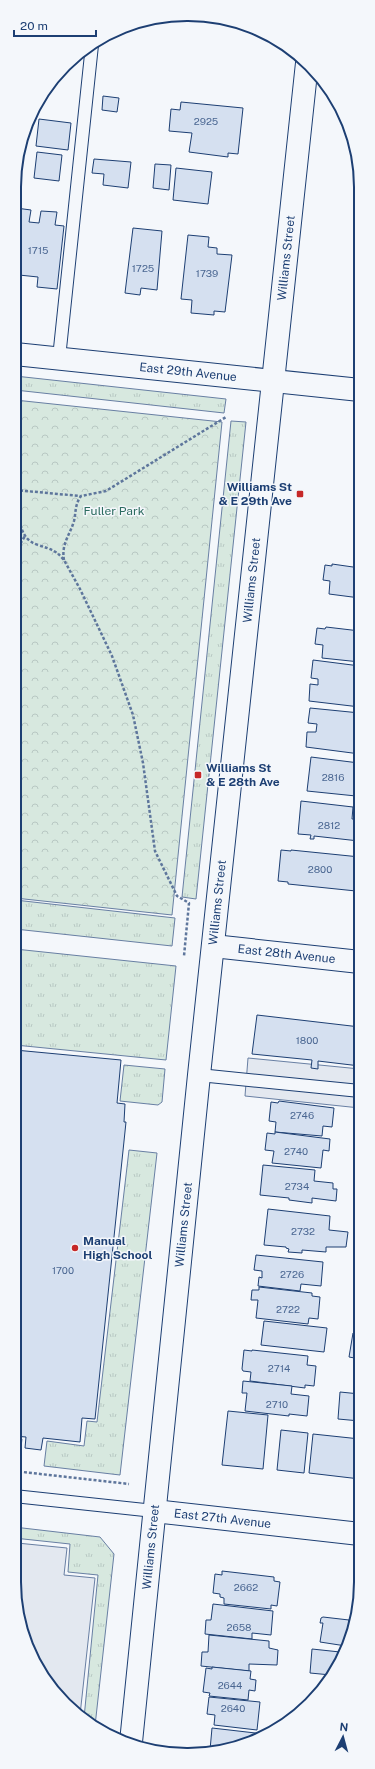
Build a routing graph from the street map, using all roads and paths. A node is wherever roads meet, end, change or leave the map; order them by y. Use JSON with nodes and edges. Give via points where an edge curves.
{"nodes":[{"id":1,"x":91,"y":51,"type":"edge"},
{"id":2,"x":306,"y":71,"type":"edge"},
{"id":3,"x":21,"y":355,"type":"edge"},
{"id":4,"x":59,"y":358,"type":"junction"},
{"id":5,"x":274,"y":380,"type":"junction"},
{"id":6,"x":354,"y":389,"type":"edge"},
{"id":7,"x":226,"y":418,"type":"dead end"},
{"id":8,"x":21,"y":490,"type":"edge"},
{"id":9,"x":81,"y":496,"type":"junction"},
{"id":10,"x":21,"y":528,"type":"edge"},
{"id":11,"x":25,"y":536,"type":"junction"},
{"id":12,"x":21,"y":542,"type":"edge"},
{"id":13,"x":64,"y":560,"type":"junction"},
{"id":14,"x":213,"y":946,"type":"junction"},
{"id":15,"x":184,"y":956,"type":"dead end"},
{"id":16,"x":354,"y":961,"type":"edge"},
{"id":17,"x":199,"y":1076,"type":"junction"},
{"id":18,"x":354,"y":1091,"type":"edge"},
{"id":19,"x":21,"y":1472,"type":"edge"},
{"id":20,"x":129,"y":1484,"type":"dead end"},
{"id":21,"x":21,"y":1497,"type":"edge"},
{"id":22,"x":154,"y":1511,"type":"junction"},
{"id":23,"x":354,"y":1533,"type":"edge"},
{"id":24,"x":131,"y":1738,"type":"edge"}],
"edges":[{"from":1,"to":4,"type":"lane"},
{"from":2,"to":5,"type":"street","name":"Williams Street"},
{"from":3,"to":4,"type":"street","name":"East 29th Avenue"},
{"from":4,"to":5,"type":"street","name":"East 29th Avenue"},
{"from":5,"to":6,"type":"street","name":"East 29th Avenue"},
{"from":5,"to":14,"type":"street","name":"Williams Street"},
{"from":7,"to":9,"type":"path","via":[[106,491]]},
{"from":8,"to":9,"type":"path"},
{"from":9,"to":13,"type":"path","via":[[77,501],[74,522],[63,546]]},
{"from":10,"to":11,"type":"path"},
{"from":11,"to":12,"type":"path"},
{"from":11,"to":13,"type":"path","via":[[30,542],[58,552]]},
{"from":13,"to":15,"type":"path","via":[[112,656],[133,715],[143,763],[155,851],[177,896],[189,903]]},
{"from":14,"to":16,"type":"street","name":"East 28th Avenue"},
{"from":14,"to":17,"type":"street","name":"Williams Street"},
{"from":17,"to":18,"type":"lane"},
{"from":17,"to":22,"type":"street","name":"Williams Street"},
{"from":19,"to":20,"type":"path"},
{"from":21,"to":22,"type":"lane","name":"East 27th Avenue"},
{"from":22,"to":23,"type":"street","name":"East 27th Avenue"},
{"from":22,"to":24,"type":"street","name":"Williams Street"}]}
